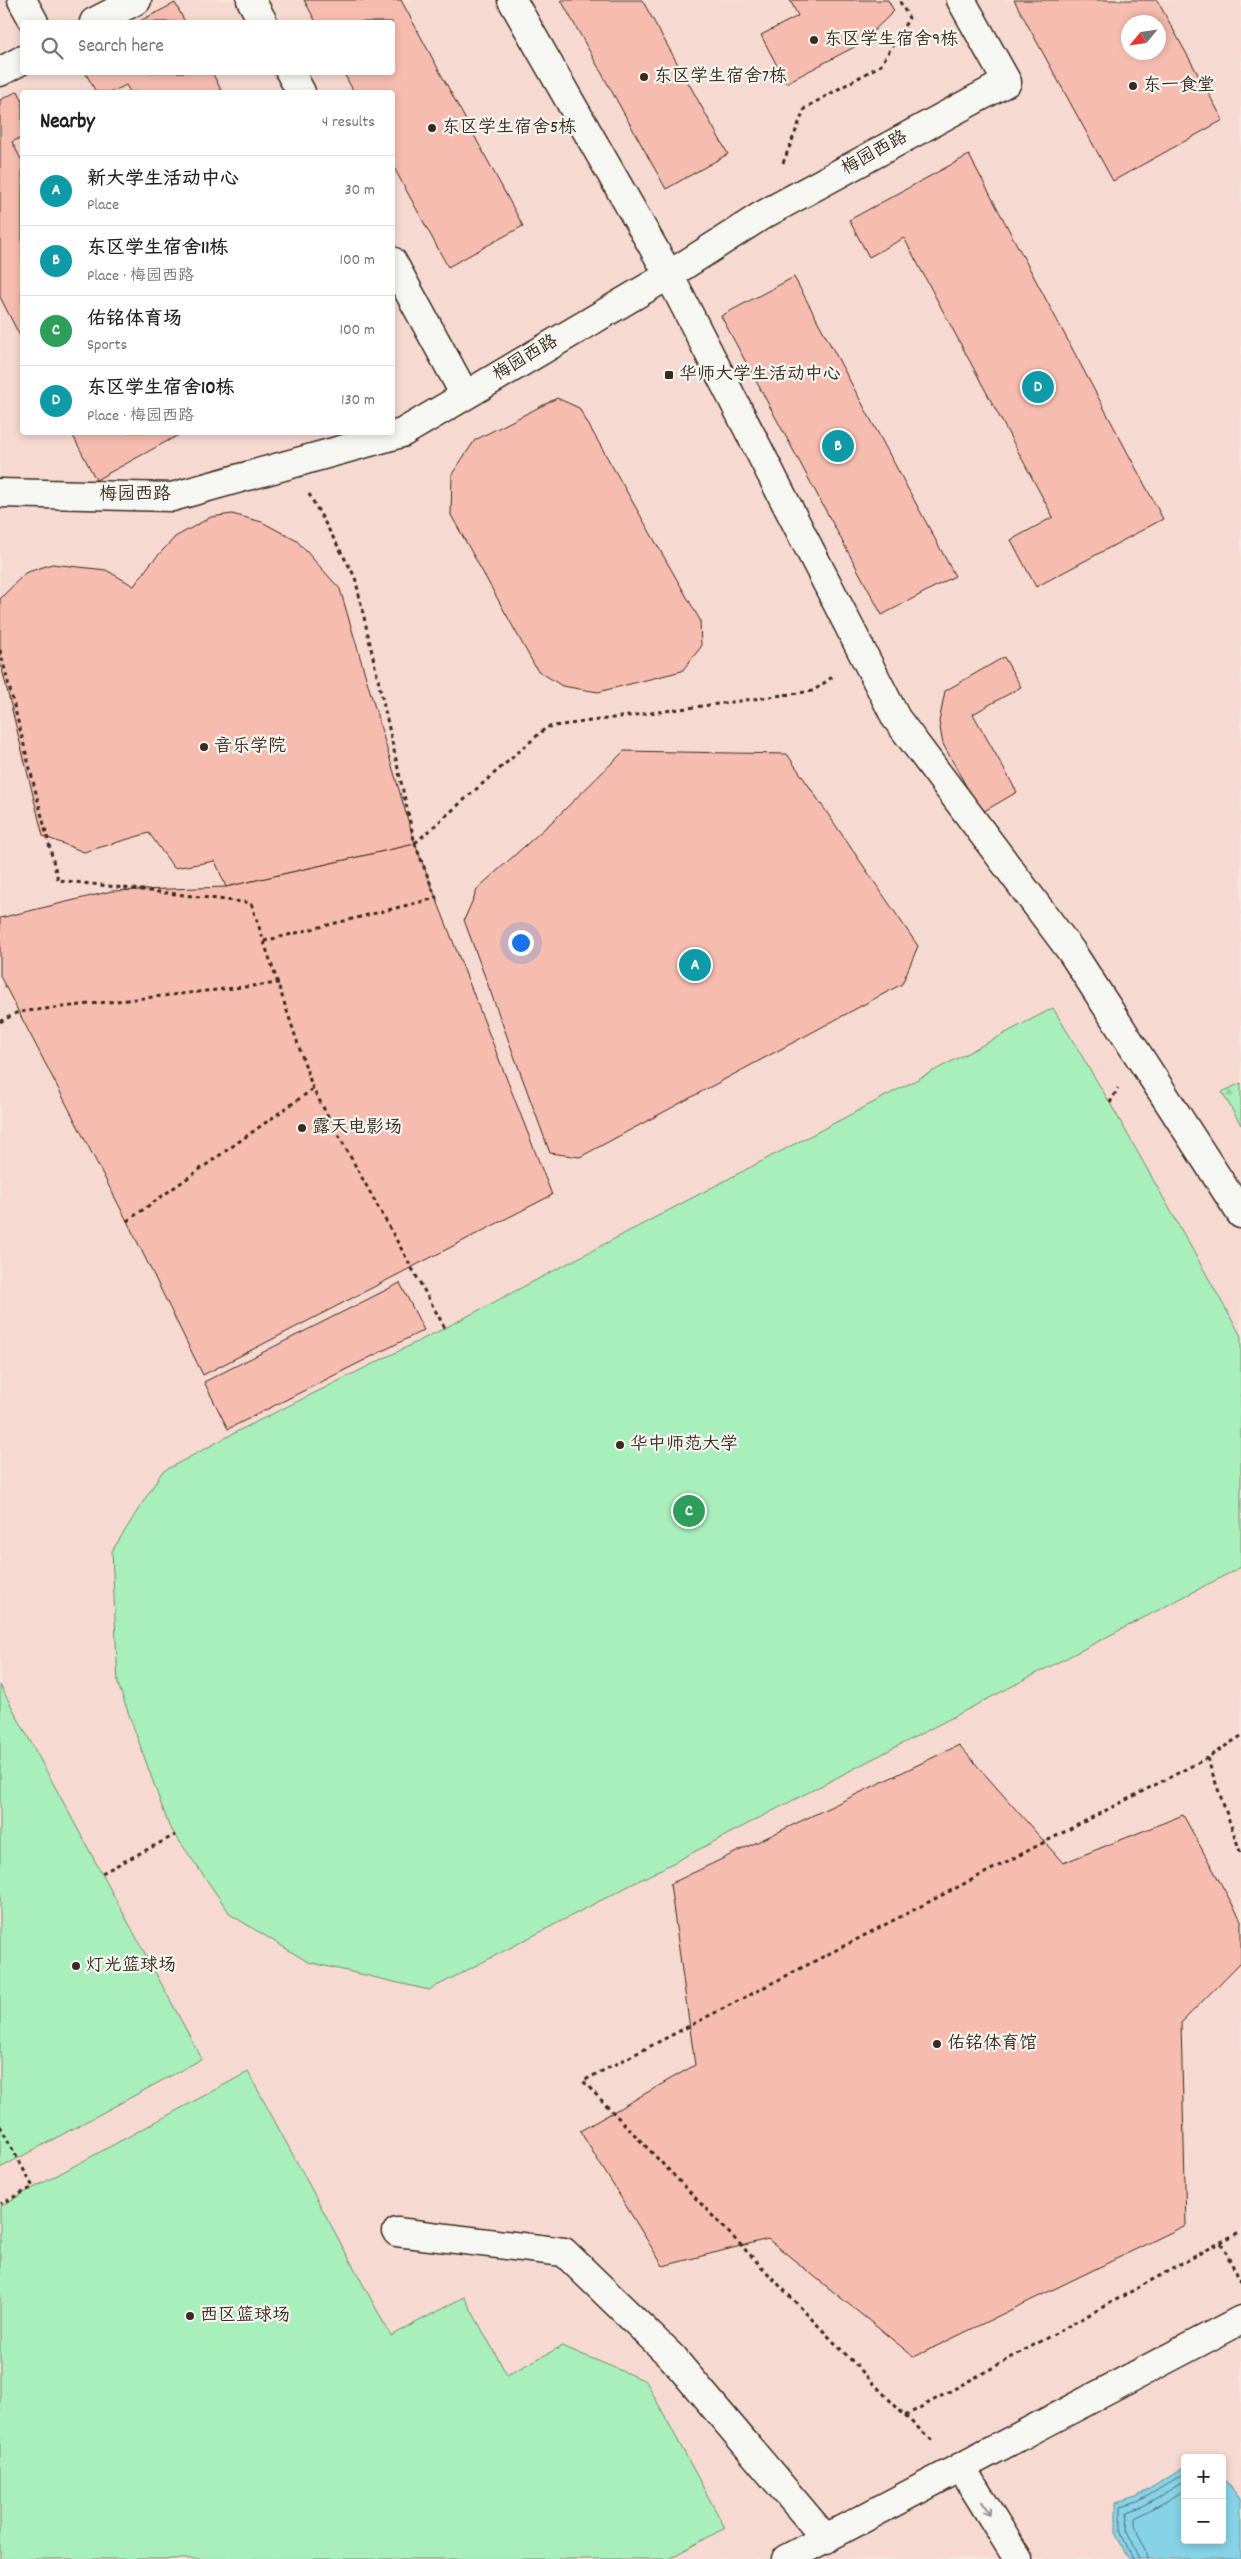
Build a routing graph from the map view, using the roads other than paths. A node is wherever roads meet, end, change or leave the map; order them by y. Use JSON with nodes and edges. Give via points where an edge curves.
{"nodes":[{"id":1,"x":22,"y":0,"type":"edge"},
{"id":2,"x":137,"y":0,"type":"edge"},
{"id":3,"x":251,"y":0,"type":"edge"},
{"id":4,"x":512,"y":0,"type":"edge"},
{"id":5,"x":961,"y":0,"type":"edge"},
{"id":6,"x":33,"y":20,"type":"edge"},
{"id":7,"x":98,"y":20,"type":"edge"},
{"id":8,"x":262,"y":20,"type":"edge"},
{"id":9,"x":20,"y":61,"type":"edge"},
{"id":10,"x":0,"y":72,"type":"edge"},
{"id":11,"x":292,"y":75,"type":"edge"},
{"id":12,"x":300,"y":90,"type":"edge"},
{"id":13,"x":395,"y":267,"type":"edge"},
{"id":14,"x":669,"y":275,"type":"junction"},
{"id":15,"x":465,"y":395,"type":"junction"},
{"id":16,"x":395,"y":435,"type":"edge"},
{"id":17,"x":395,"y":435,"type":"edge"},
{"id":18,"x":1,"y":491,"type":"edge"},
{"id":19,"x":1241,"y":1214,"type":"edge"},
{"id":20,"x":397,"y":2232,"type":"dead end"},
{"id":21,"x":1241,"y":2320,"type":"edge"},
{"id":22,"x":961,"y":2467,"type":"junction"},
{"id":23,"x":826,"y":2538,"type":"junction"},
{"id":24,"x":786,"y":2559,"type":"edge"},
{"id":25,"x":1018,"y":2559,"type":"edge"}],
"edges":[{"from":1,"to":6,"type":"street"},
{"from":2,"to":7,"type":"street"},
{"from":3,"to":8,"type":"street"},
{"from":4,"to":14,"type":"street"},
{"from":5,"to":14,"type":"street","name":"梅园西路","via":[[1007,82],[761,216]]},
{"from":9,"to":10,"type":"street"},
{"from":11,"to":12,"type":"street"},
{"from":13,"to":15,"type":"street"},
{"from":14,"to":15,"type":"street","name":"梅园西路"},
{"from":14,"to":19,"type":"street","via":[[896,718],[1071,951]]},
{"from":15,"to":16,"type":"street","name":"梅园西路"},
{"from":17,"to":18,"type":"street","name":"梅园西路","via":[[172,497]]},
{"from":20,"to":23,"type":"street","via":[[564,2252],[672,2357]]},
{"from":21,"to":22,"type":"street"},
{"from":22,"to":23,"type":"street"},
{"from":22,"to":25,"type":"street","one_way":true},
{"from":23,"to":24,"type":"street"}]}
